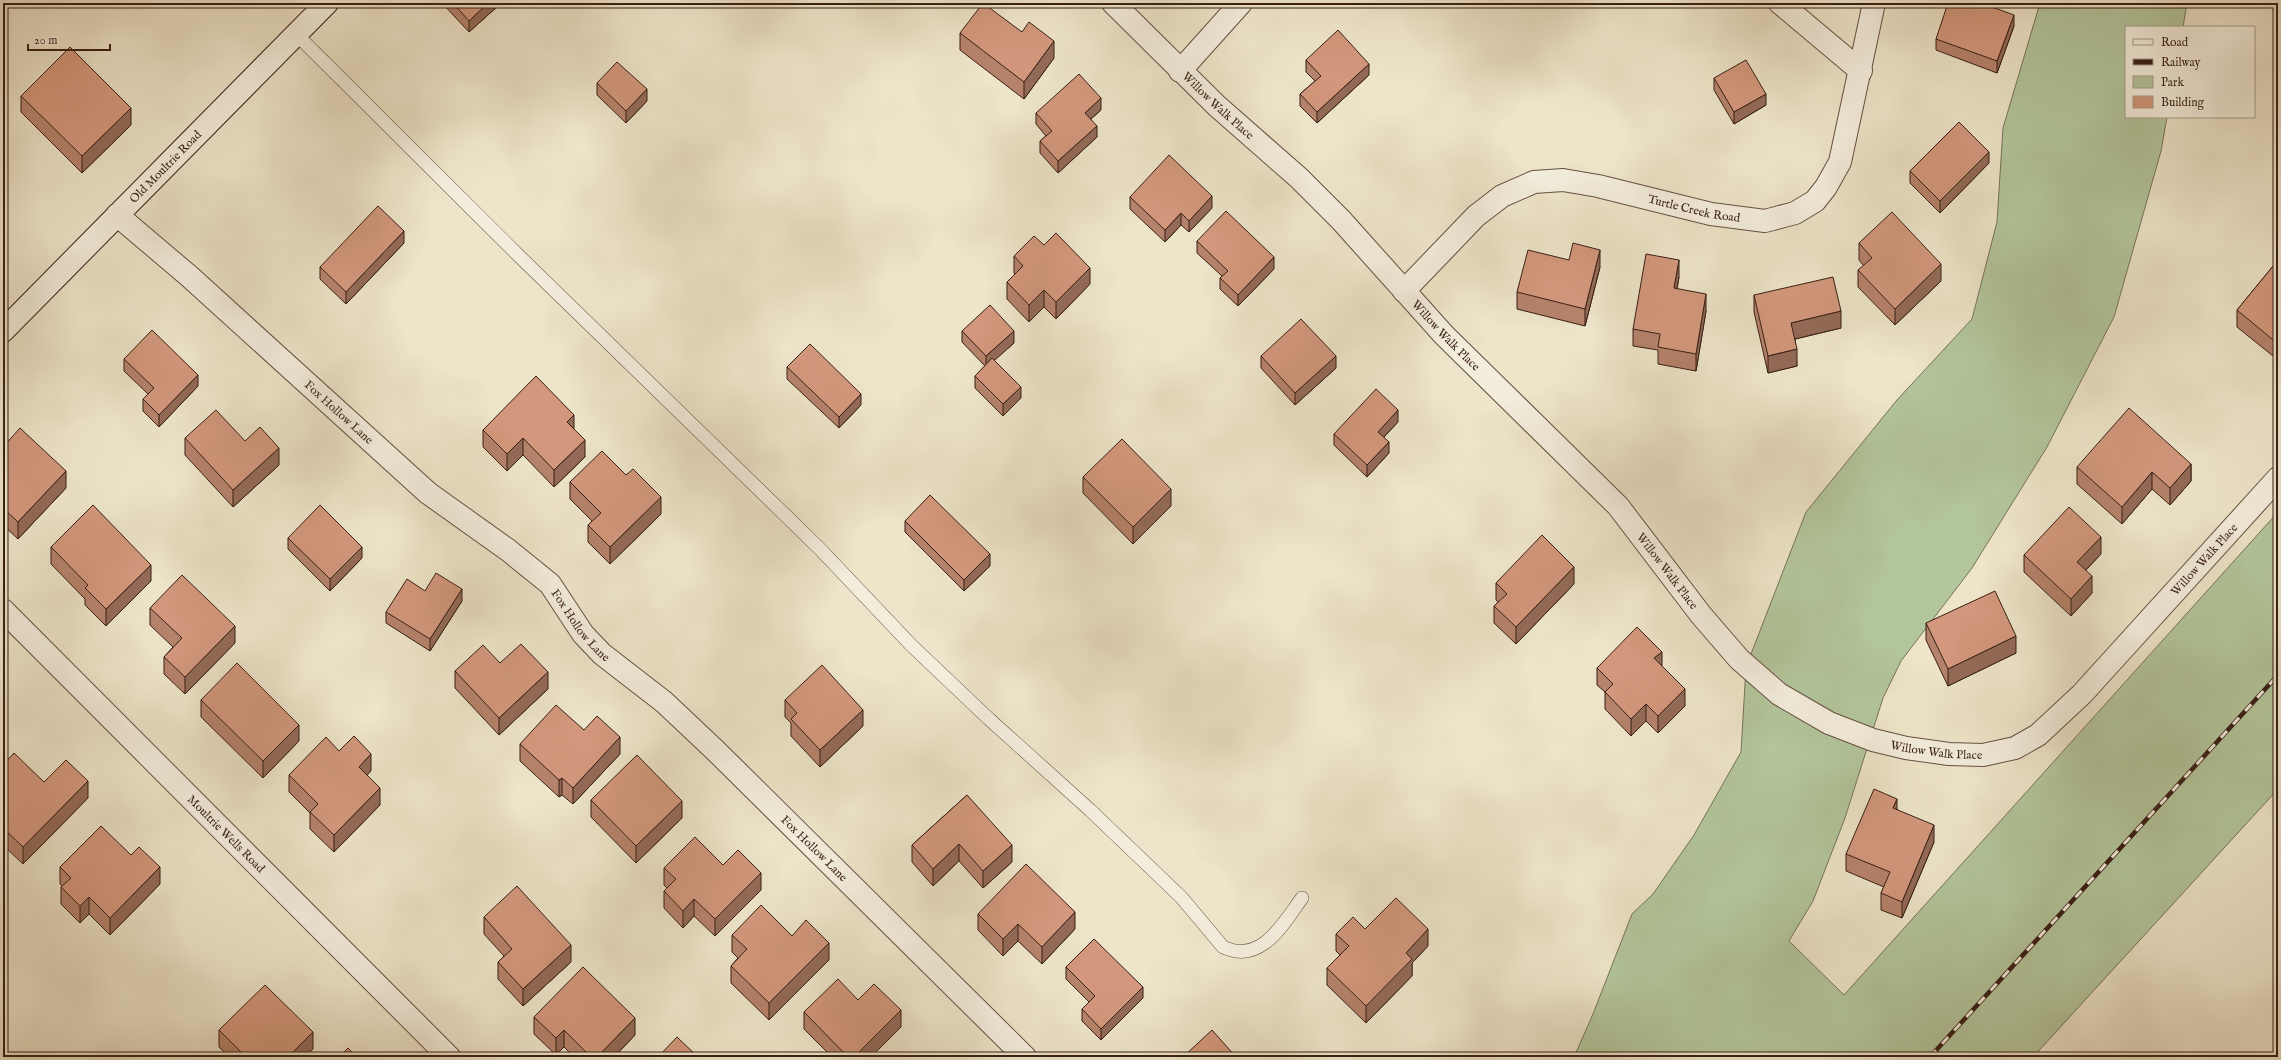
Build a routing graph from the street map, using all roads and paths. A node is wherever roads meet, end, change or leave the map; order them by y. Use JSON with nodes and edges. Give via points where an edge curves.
{"nodes":[{"id":1,"x":327,"y":3,"type":"edge"},
{"id":2,"x":1114,"y":3,"type":"edge"},
{"id":3,"x":1241,"y":3,"type":"edge"},
{"id":4,"x":1780,"y":3,"type":"edge"},
{"id":5,"x":1874,"y":3,"type":"edge"},
{"id":6,"x":296,"y":34,"type":"junction"},
{"id":7,"x":1861,"y":70,"type":"junction"},
{"id":8,"x":1180,"y":71,"type":"junction"},
{"id":9,"x":118,"y":215,"type":"junction"},
{"id":10,"x":1404,"y":291,"type":"junction"},
{"id":11,"x":3,"y":330,"type":"edge"},
{"id":12,"x":2278,"y":478,"type":"edge"},
{"id":13,"x":3,"y":610,"type":"edge"},
{"id":14,"x":1302,"y":898,"type":"dead end"},
{"id":15,"x":449,"y":1057,"type":"edge"},
{"id":16,"x":1025,"y":1057,"type":"edge"}],
"edges":[{"from":1,"to":6,"type":"street","name":"Old Moultrie Road"},
{"from":2,"to":8,"type":"street","name":"Willow Walk Place"},
{"from":3,"to":8,"type":"street"},
{"from":4,"to":7,"type":"street"},
{"from":5,"to":7,"type":"street","name":"Turtle Creek Road"},
{"from":6,"to":9,"type":"street","name":"Old Moultrie Road"},
{"from":6,"to":14,"type":"lane","via":[[512,250],[820,549],[911,645],[1181,897],[1223,947],[1231,951],[1250,951],[1260,947],[1278,931]]},
{"from":7,"to":10,"type":"street","name":"Turtle Creek Road","via":[[1840,162],[1815,201],[1795,213],[1765,221],[1711,214],[1563,180],[1534,182],[1502,196],[1476,216]]},
{"from":8,"to":10,"type":"street","name":"Willow Walk Place","via":[[1299,178],[1341,220]]},
{"from":9,"to":11,"type":"street","name":"Old Moultrie Road"},
{"from":9,"to":16,"type":"street","name":"Fox Hollow Lane","via":[[189,276],[428,494],[508,550],[550,584],[583,634],[602,654],[664,702],[717,752]]},
{"from":10,"to":12,"type":"street","name":"Willow Walk Place","via":[[1444,335],[1618,506],[1701,615],[1739,660],[1779,694],[1829,723],[1873,740],[1906,748],[1949,754],[1982,755],[2015,748],[2038,734],[2082,694]]},
{"from":13,"to":15,"type":"street","name":"Moultrie Wells Road"}]}
